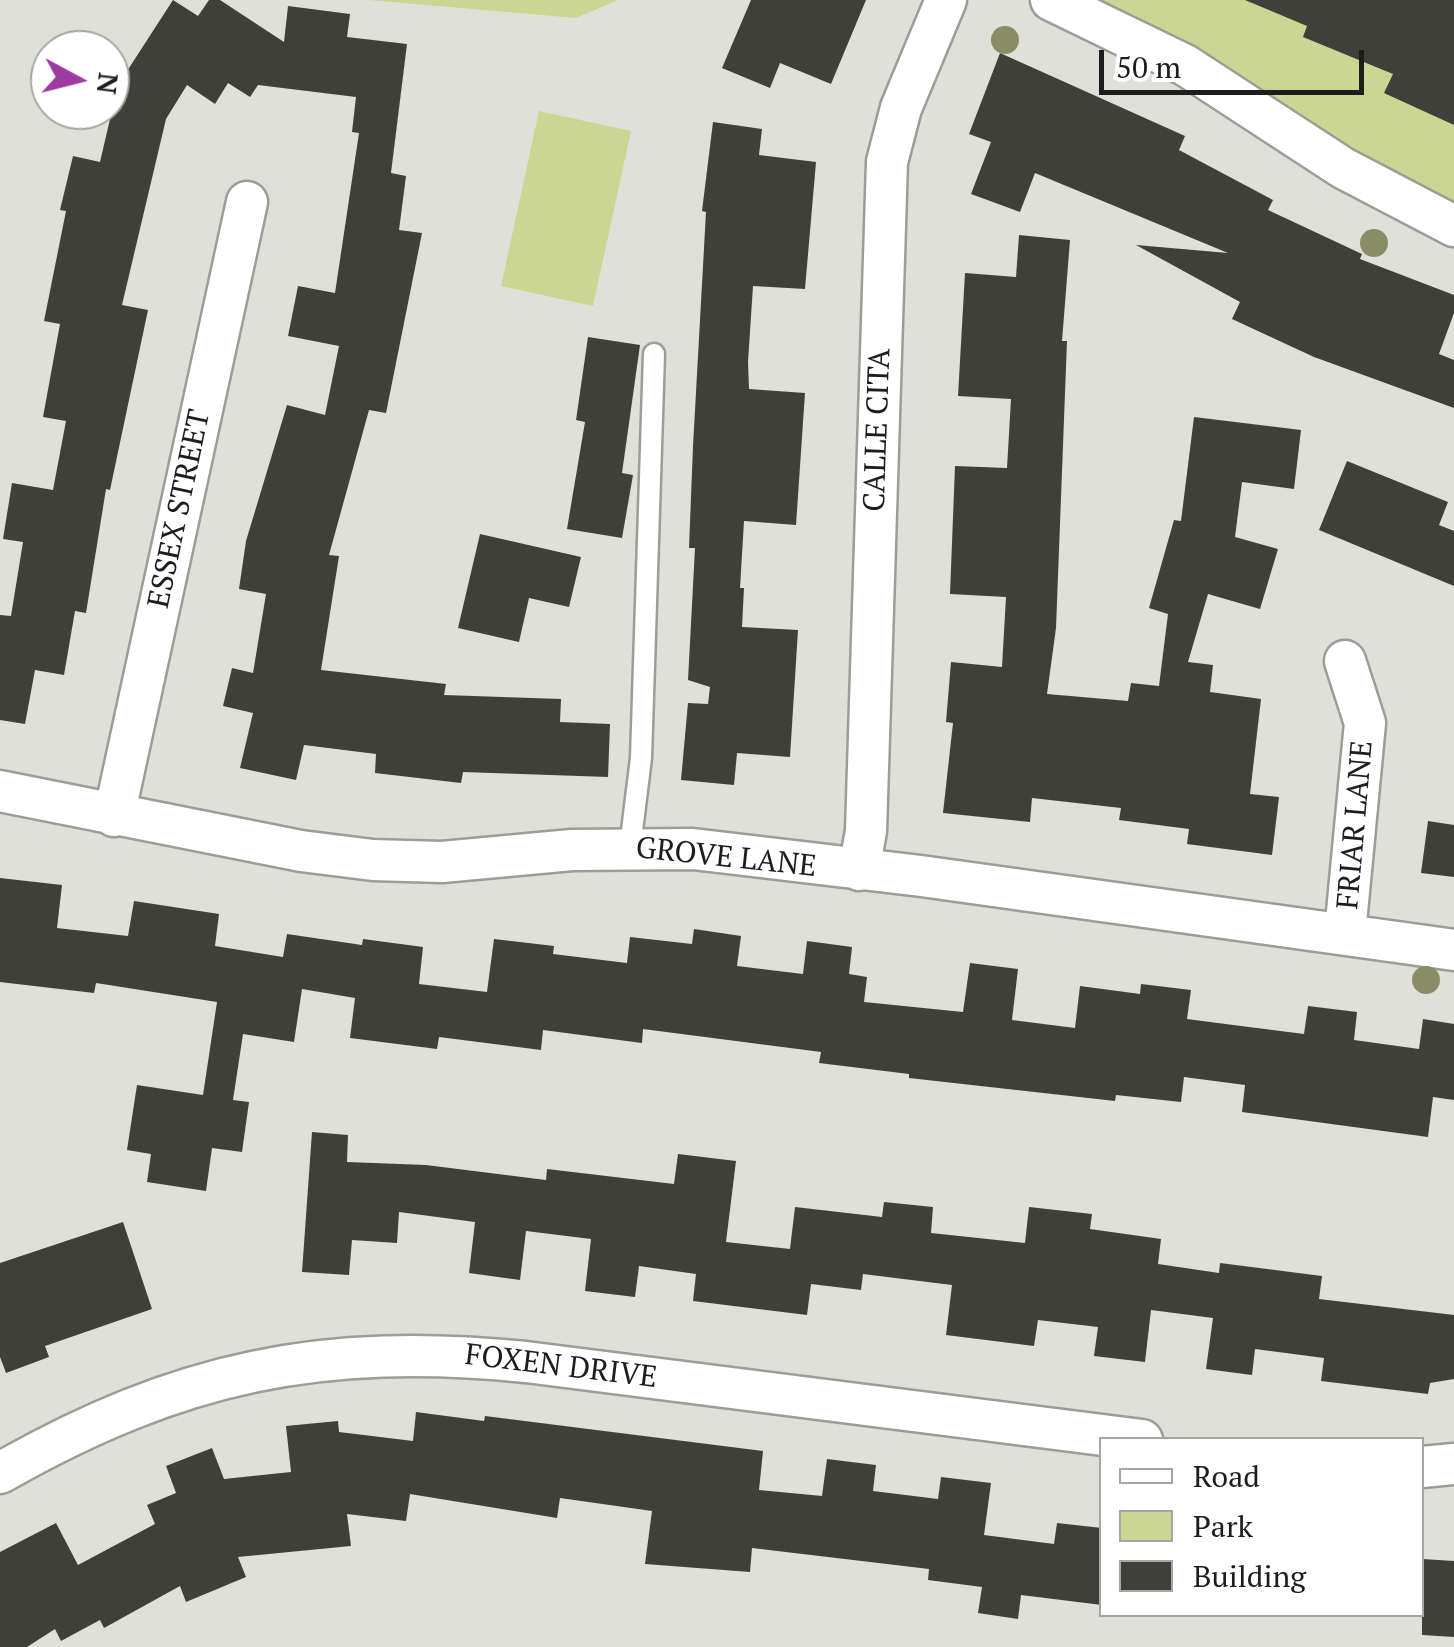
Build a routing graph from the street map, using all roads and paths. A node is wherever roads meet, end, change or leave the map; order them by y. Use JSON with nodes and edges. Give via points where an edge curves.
{"nodes":[{"id":1,"x":946,"y":0,"type":"edge"},
{"id":2,"x":1051,"y":0,"type":"edge"},
{"id":3,"x":247,"y":202,"type":"dead end"},
{"id":4,"x":1454,"y":226,"type":"edge"},
{"id":5,"x":654,"y":354,"type":"dead end"},
{"id":6,"x":1345,"y":660,"type":"dead end"},
{"id":7,"x":0,"y":791,"type":"edge"},
{"id":8,"x":114,"y":816,"type":"junction"},
{"id":9,"x":630,"y":847,"type":"junction"},
{"id":10,"x":858,"y":870,"type":"junction"},
{"id":11,"x":1346,"y":933,"type":"junction"},
{"id":12,"x":1454,"y":950,"type":"edge"},
{"id":13,"x":1118,"y":1437,"type":"edge"},
{"id":14,"x":1454,"y":1464,"type":"edge"},
{"id":15,"x":1424,"y":1467,"type":"edge"},
{"id":16,"x":0,"y":1472,"type":"edge"}],
"edges":[{"from":1,"to":10,"type":"street","name":"CALLE CITA","via":[[886,162],[866,831]]},
{"from":2,"to":4,"type":"street","via":[[1185,65],[1343,168]]},
{"from":3,"to":8,"type":"street","name":"ESSEX STREET"},
{"from":5,"to":9,"type":"lane","via":[[641,758]]},
{"from":6,"to":11,"type":"street","name":"FRIAR LANE","via":[[1365,723]]},
{"from":7,"to":8,"type":"street","name":"GROVE LANE"},
{"from":8,"to":9,"type":"street","name":"GROVE LANE","via":[[373,860],[442,862]]},
{"from":9,"to":10,"type":"street","name":"GROVE LANE"},
{"from":10,"to":11,"type":"street","name":"GROVE LANE"},
{"from":11,"to":12,"type":"street","name":"GROVE LANE"},
{"from":13,"to":16,"type":"street","name":"FOXEN DRIVE","via":[[526,1362],[362,1354],[212,1378],[139,1402]]},
{"from":14,"to":15,"type":"street"}]}
